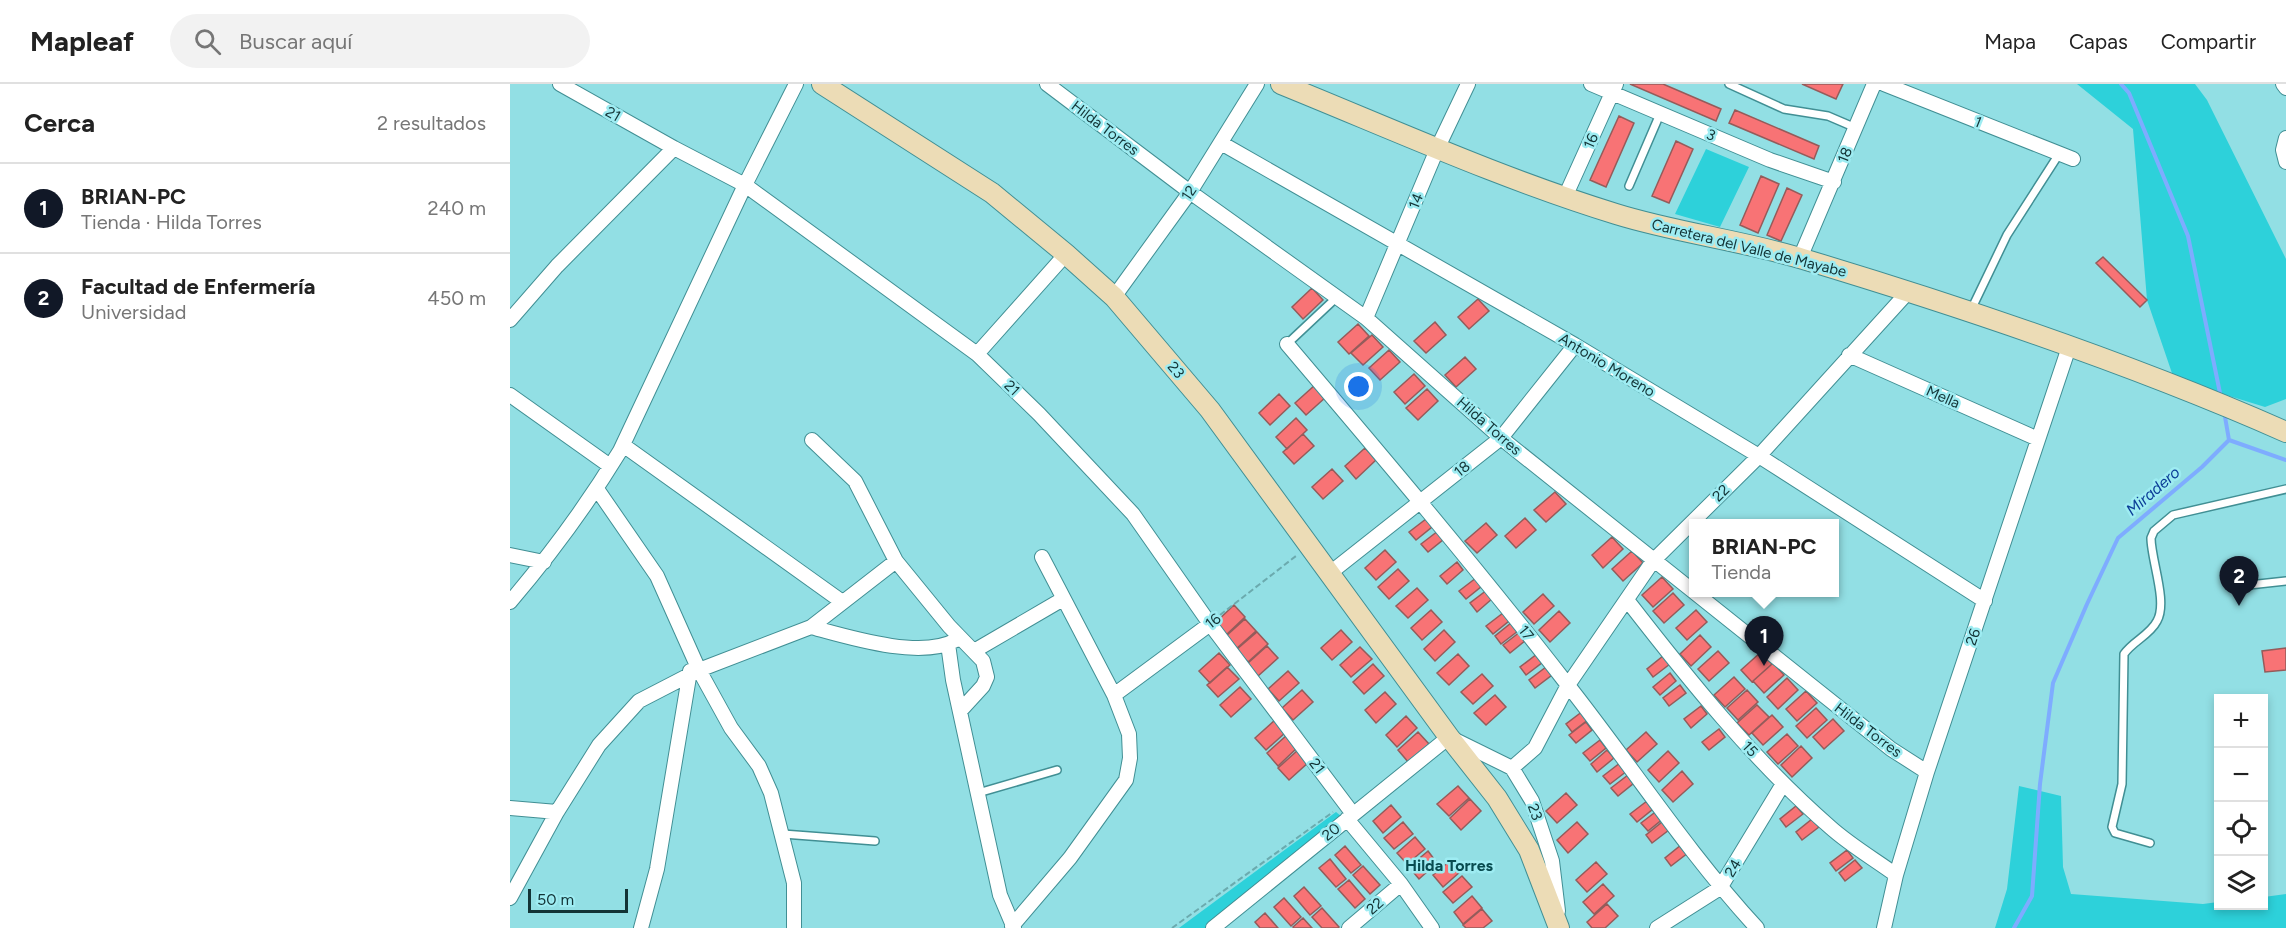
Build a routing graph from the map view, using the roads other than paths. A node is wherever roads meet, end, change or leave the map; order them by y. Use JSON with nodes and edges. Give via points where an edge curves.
{"nodes":[{"id":1,"x":560,"y":84,"type":"edge"},
{"id":2,"x":796,"y":84,"type":"edge"},
{"id":3,"x":822,"y":84,"type":"edge"},
{"id":4,"x":1047,"y":84,"type":"edge"},
{"id":5,"x":1257,"y":84,"type":"edge"},
{"id":6,"x":1281,"y":84,"type":"edge"},
{"id":7,"x":1468,"y":84,"type":"edge"},
{"id":8,"x":1591,"y":84,"type":"edge"},
{"id":9,"x":1730,"y":84,"type":"edge"},
{"id":10,"x":1874,"y":84,"type":"edge"},
{"id":11,"x":1884,"y":84,"type":"edge"},
{"id":12,"x":2283,"y":84,"type":"edge"},
{"id":13,"x":1614,"y":88,"type":"edge"},
{"id":14,"x":2286,"y":88,"type":"edge"},
{"id":15,"x":1660,"y":114,"type":"junction"},
{"id":16,"x":1856,"y":128,"type":"junction"},
{"id":17,"x":2286,"y":138,"type":"edge"},
{"id":18,"x":1221,"y":143,"type":"junction"},
{"id":19,"x":1438,"y":147,"type":"junction"},
{"id":20,"x":674,"y":148,"type":"junction"},
{"id":21,"x":2066,"y":157,"type":"joint"},
{"id":22,"x":2286,"y":162,"type":"edge"},
{"id":23,"x":1834,"y":182,"type":"junction"},
{"id":24,"x":745,"y":185,"type":"junction"},
{"id":25,"x":1629,"y":186,"type":"dead end"},
{"id":26,"x":1190,"y":192,"type":"junction"},
{"id":27,"x":1565,"y":197,"type":"junction"},
{"id":28,"x":1398,"y":244,"type":"junction"},
{"id":29,"x":1066,"y":254,"type":"junction"},
{"id":30,"x":1800,"y":258,"type":"junction"},
{"id":31,"x":1908,"y":292,"type":"junction"},
{"id":32,"x":1114,"y":297,"type":"junction"},
{"id":33,"x":1336,"y":298,"type":"junction"},
{"id":34,"x":1970,"y":313,"type":"junction"},
{"id":35,"x":1366,"y":318,"type":"junction"},
{"id":36,"x":510,"y":320,"type":"edge"},
{"id":37,"x":1287,"y":344,"type":"joint"},
{"id":38,"x":1575,"y":345,"type":"junction"},
{"id":39,"x":2069,"y":347,"type":"junction"},
{"id":40,"x":977,"y":354,"type":"junction"},
{"id":41,"x":1849,"y":355,"type":"junction"},
{"id":42,"x":510,"y":395,"type":"edge"},
{"id":43,"x":2286,"y":431,"type":"edge"},
{"id":44,"x":1501,"y":438,"type":"junction"},
{"id":45,"x":2038,"y":439,"type":"junction"},
{"id":46,"x":812,"y":440,"type":"dead end"},
{"id":47,"x":623,"y":445,"type":"junction"},
{"id":48,"x":1759,"y":456,"type":"junction"},
{"id":49,"x":610,"y":466,"type":"junction"},
{"id":50,"x":597,"y":489,"type":"junction"},
{"id":51,"x":2286,"y":489,"type":"edge"},
{"id":52,"x":1422,"y":502,"type":"junction"},
{"id":53,"x":1695,"y":519,"type":"edge"},
{"id":54,"x":1689,"y":525,"type":"edge"},
{"id":55,"x":510,"y":555,"type":"edge"},
{"id":56,"x":1042,"y":557,"type":"dead end"},
{"id":57,"x":896,"y":561,"type":"junction"},
{"id":58,"x":1653,"y":561,"type":"junction"},
{"id":59,"x":544,"y":562,"type":"junction"},
{"id":60,"x":1330,"y":573,"type":"junction"},
{"id":61,"x":2286,"y":581,"type":"edge"},
{"id":62,"x":2240,"y":586,"type":"dead end"},
{"id":63,"x":1689,"y":589,"type":"edge"},
{"id":64,"x":1699,"y":597,"type":"edge"},
{"id":65,"x":1063,"y":599,"type":"junction"},
{"id":66,"x":1627,"y":600,"type":"junction"},
{"id":67,"x":841,"y":601,"type":"junction"},
{"id":68,"x":1985,"y":601,"type":"junction"},
{"id":69,"x":510,"y":602,"type":"edge"},
{"id":70,"x":1210,"y":624,"type":"junction"},
{"id":71,"x":811,"y":627,"type":"junction"},
{"id":72,"x":955,"y":641,"type":"junction"},
{"id":73,"x":974,"y":651,"type":"junction"},
{"id":74,"x":694,"y":668,"type":"junction"},
{"id":75,"x":1568,"y":685,"type":"junction"},
{"id":76,"x":1114,"y":695,"type":"junction"},
{"id":77,"x":961,"y":710,"type":"junction"},
{"id":78,"x":1449,"y":737,"type":"junction"},
{"id":79,"x":1512,"y":768,"type":"junction"},
{"id":80,"x":1057,"y":770,"type":"dead end"},
{"id":81,"x":1927,"y":772,"type":"junction"},
{"id":82,"x":1783,"y":784,"type":"junction"},
{"id":83,"x":978,"y":793,"type":"junction"},
{"id":84,"x":510,"y":808,"type":"edge"},
{"id":85,"x":557,"y":812,"type":"junction"},
{"id":86,"x":1348,"y":812,"type":"junction"},
{"id":87,"x":783,"y":834,"type":"junction"},
{"id":88,"x":875,"y":841,"type":"dead end"},
{"id":89,"x":2150,"y":843,"type":"dead end"},
{"id":90,"x":1896,"y":875,"type":"junction"},
{"id":91,"x":1401,"y":884,"type":"junction"},
{"id":92,"x":1720,"y":888,"type":"junction"},
{"id":93,"x":510,"y":898,"type":"edge"},
{"id":94,"x":1013,"y":927,"type":"edge"},
{"id":95,"x":641,"y":928,"type":"edge"},
{"id":96,"x":794,"y":928,"type":"edge"},
{"id":97,"x":1213,"y":928,"type":"edge"},
{"id":98,"x":1349,"y":928,"type":"edge"},
{"id":99,"x":1432,"y":928,"type":"edge"},
{"id":100,"x":1559,"y":928,"type":"edge"},
{"id":101,"x":1658,"y":928,"type":"edge"},
{"id":102,"x":1757,"y":928,"type":"edge"},
{"id":103,"x":1884,"y":928,"type":"edge"}],
"edges":[{"from":1,"to":20,"type":"street","name":"21"},
{"from":2,"to":24,"type":"street"},
{"from":3,"to":29,"type":"street","name":"23","via":[[992,193]]},
{"from":4,"to":26,"type":"street","name":"Hilda Torres"},
{"from":5,"to":18,"type":"street","name":"12"},
{"from":6,"to":19,"type":"street","name":"Carretera del Valle de Mayabe"},
{"from":7,"to":19,"type":"street","name":"14"},
{"from":8,"to":13,"type":"street","name":"3"},
{"from":9,"to":16,"type":"lane","via":[[1784,109],[1828,116]]},
{"from":10,"to":16,"type":"street","name":"18"},
{"from":11,"to":21,"type":"street","name":"1"},
{"from":12,"to":14,"type":"street"},
{"from":13,"to":15,"type":"street","name":"3"},
{"from":13,"to":27,"type":"street","name":"16"},
{"from":15,"to":23,"type":"street","name":"3"},
{"from":15,"to":25,"type":"lane"},
{"from":16,"to":23,"type":"street","name":"18"},
{"from":17,"to":22,"type":"street"},
{"from":18,"to":26,"type":"street","name":"12"},
{"from":18,"to":28,"type":"street","name":"Antonio Moreno"},
{"from":19,"to":27,"type":"street","name":"Carretera del Valle de Mayabe"},
{"from":19,"to":28,"type":"street","name":"14"},
{"from":20,"to":24,"type":"street","name":"21"},
{"from":20,"to":36,"type":"street","via":[[557,266]]},
{"from":21,"to":34,"type":"lane","via":[[2007,235]]},
{"from":23,"to":30,"type":"street","name":"18"},
{"from":24,"to":40,"type":"street","name":"21"},
{"from":24,"to":47,"type":"street"},
{"from":26,"to":32,"type":"street","name":"12"},
{"from":26,"to":33,"type":"street","name":"Hilda Torres"},
{"from":27,"to":30,"type":"street","name":"Carretera del Valle de Mayabe","via":[[1619,215]]},
{"from":28,"to":35,"type":"street","name":"14"},
{"from":28,"to":38,"type":"street","name":"Antonio Moreno"},
{"from":29,"to":32,"type":"street","name":"23"},
{"from":29,"to":40,"type":"street"},
{"from":30,"to":31,"type":"street","name":"Carretera del Valle de Mayabe"},
{"from":31,"to":34,"type":"street","name":"Carretera del Valle de Mayabe"},
{"from":31,"to":41,"type":"street","name":"22"},
{"from":32,"to":60,"type":"street","name":"23","via":[[1210,410]]},
{"from":33,"to":35,"type":"street","name":"Hilda Torres"},
{"from":33,"to":37,"type":"lane"},
{"from":34,"to":39,"type":"street","name":"Carretera del Valle de Mayabe"},
{"from":35,"to":44,"type":"street","name":"Hilda Torres"},
{"from":37,"to":52,"type":"street","name":"17"},
{"from":38,"to":44,"type":"street","name":"18"},
{"from":38,"to":48,"type":"street","name":"Antonio Moreno"},
{"from":39,"to":43,"type":"street","name":"Carretera del Valle de Mayabe"},
{"from":39,"to":45,"type":"street","name":"26"},
{"from":40,"to":70,"type":"street","name":"21","via":[[1133,514]]},
{"from":41,"to":45,"type":"street","name":"Mella"},
{"from":41,"to":48,"type":"street","name":"22"},
{"from":42,"to":49,"type":"street"},
{"from":44,"to":52,"type":"street","name":"18"},
{"from":44,"to":58,"type":"street","name":"Hilda Torres"},
{"from":45,"to":68,"type":"street","name":"26"},
{"from":46,"to":57,"type":"street","via":[[855,481]]},
{"from":47,"to":49,"type":"street"},
{"from":47,"to":67,"type":"street"},
{"from":48,"to":53,"type":"street","name":"22"},
{"from":48,"to":68,"type":"street","name":"Antonio Moreno"},
{"from":49,"to":50,"type":"street"},
{"from":50,"to":59,"type":"street"},
{"from":50,"to":74,"type":"street","via":[[657,576]]},
{"from":51,"to":89,"type":"lane","via":[[2173,515],[2151,538],[2160,615],[2124,654],[2122,784],[2112,826],[2115,833]]},
{"from":52,"to":60,"type":"street","name":"18"},
{"from":52,"to":75,"type":"street","name":"17"},
{"from":54,"to":58,"type":"street","name":"22"},
{"from":55,"to":59,"type":"street"},
{"from":56,"to":65,"type":"street"},
{"from":57,"to":67,"type":"street"},
{"from":57,"to":72,"type":"street"},
{"from":58,"to":63,"type":"street","name":"Hilda Torres"},
{"from":58,"to":66,"type":"street","name":"22"},
{"from":59,"to":69,"type":"street"},
{"from":60,"to":78,"type":"street","name":"23"},
{"from":61,"to":62,"type":"lane"},
{"from":64,"to":81,"type":"street","name":"Hilda Torres","via":[[1891,749]]},
{"from":65,"to":73,"type":"street"},
{"from":65,"to":76,"type":"street"},
{"from":66,"to":75,"type":"street","name":"22"},
{"from":66,"to":82,"type":"street","name":"15","via":[[1695,688]]},
{"from":67,"to":71,"type":"street"},
{"from":68,"to":81,"type":"street","name":"26"},
{"from":70,"to":76,"type":"street","name":"16"},
{"from":70,"to":86,"type":"street","name":"21"},
{"from":71,"to":72,"type":"street","via":[[871,644],[908,647]]},
{"from":71,"to":74,"type":"street"},
{"from":72,"to":73,"type":"street"},
{"from":72,"to":77,"type":"street"},
{"from":73,"to":77,"type":"street","via":[[983,660],[987,676]]},
{"from":74,"to":85,"type":"street","via":[[639,701],[623,716],[598,745]]},
{"from":74,"to":87,"type":"street","via":[[759,766]]},
{"from":74,"to":95,"type":"street","via":[[657,869]]},
{"from":75,"to":79,"type":"street","name":"22","via":[[1535,748]]},
{"from":75,"to":92,"type":"street","name":"17"},
{"from":76,"to":94,"type":"street","via":[[1129,734],[1126,780],[1070,858]]},
{"from":77,"to":83,"type":"street"},
{"from":78,"to":79,"type":"street","name":"23"},
{"from":78,"to":86,"type":"street","name":"20"},
{"from":78,"to":100,"type":"street","name":"23","via":[[1497,798],[1529,850]]},
{"from":79,"to":100,"type":"street","name":"23","via":[[1532,801],[1552,861]]},
{"from":80,"to":83,"type":"lane"},
{"from":81,"to":90,"type":"street","name":"26"},
{"from":82,"to":90,"type":"street","name":"15","via":[[1832,829]]},
{"from":82,"to":92,"type":"street","name":"24"},
{"from":83,"to":94,"type":"street","via":[[1000,895]]},
{"from":84,"to":85,"type":"street"},
{"from":85,"to":93,"type":"street"},
{"from":86,"to":91,"type":"street","name":"21"},
{"from":86,"to":97,"type":"street","name":"20"},
{"from":87,"to":88,"type":"lane"},
{"from":87,"to":96,"type":"street","via":[[794,883]]},
{"from":90,"to":103,"type":"street","name":"26"},
{"from":91,"to":98,"type":"street","name":"22"},
{"from":91,"to":99,"type":"street","name":"21"},
{"from":92,"to":101,"type":"street","name":"24"},
{"from":92,"to":102,"type":"street","name":"17"}]}
